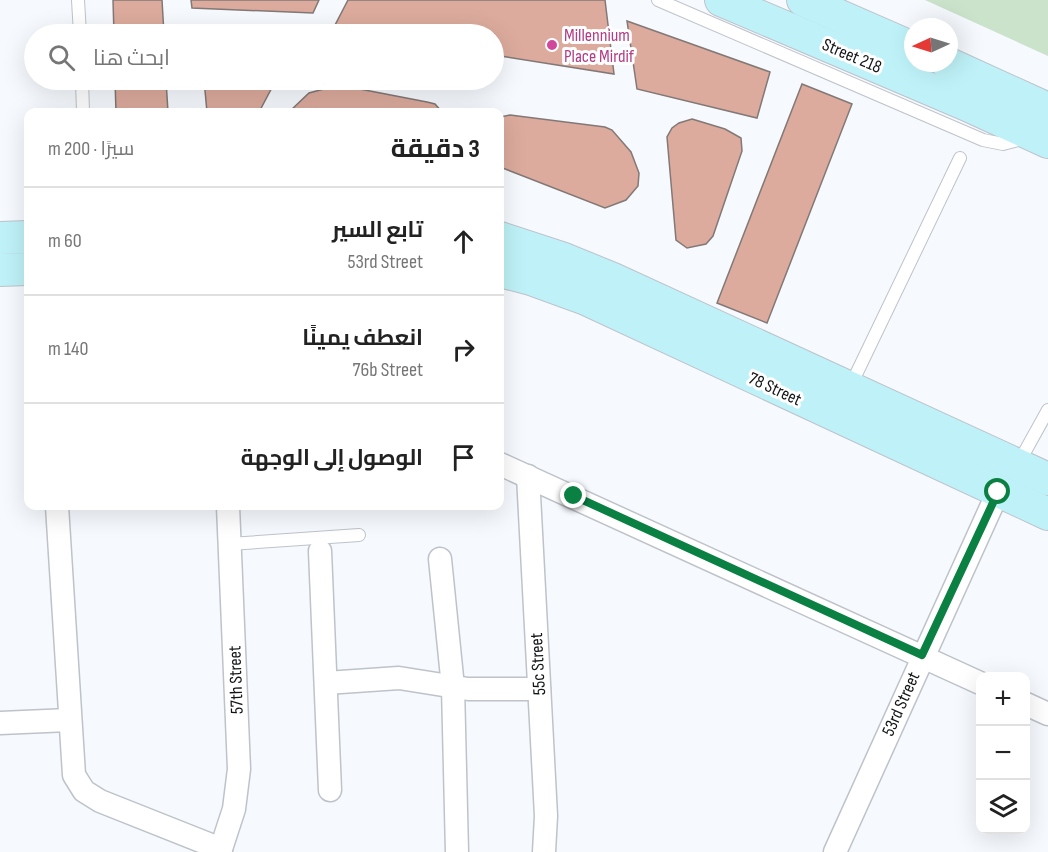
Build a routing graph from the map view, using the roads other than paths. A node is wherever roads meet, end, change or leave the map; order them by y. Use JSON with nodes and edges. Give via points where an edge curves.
{"nodes":[{"id":1,"x":78,"y":0,"type":"edge"},
{"id":2,"x":658,"y":0,"type":"edge"},
{"id":3,"x":721,"y":0,"type":"edge"},
{"id":4,"x":803,"y":0,"type":"edge"},
{"id":5,"x":79,"y":24,"type":"edge"},
{"id":6,"x":904,"y":44,"type":"edge"},
{"id":7,"x":958,"y":71,"type":"edge"},
{"id":8,"x":82,"y":90,"type":"edge"},
{"id":9,"x":83,"y":108,"type":"edge"},
{"id":10,"x":1043,"y":129,"type":"edge"},
{"id":11,"x":960,"y":158,"type":"dead end"},
{"id":12,"x":24,"y":237,"type":"edge"},
{"id":13,"x":0,"y":238,"type":"edge"},
{"id":14,"x":504,"y":239,"type":"edge"},
{"id":15,"x":24,"y":269,"type":"edge"},
{"id":16,"x":0,"y":270,"type":"edge"},
{"id":17,"x":504,"y":272,"type":"edge"},
{"id":18,"x":662,"y":335,"type":"junction"},
{"id":19,"x":794,"y":362,"type":"junction"},
{"id":20,"x":850,"y":387,"type":"junction"},
{"id":21,"x":1048,"y":410,"type":"edge"},
{"id":22,"x":885,"y":439,"type":"junction"},
{"id":23,"x":969,"y":443,"type":"junction"},
{"id":24,"x":1018,"y":465,"type":"junction"},
{"id":25,"x":504,"y":466,"type":"edge"},
{"id":26,"x":528,"y":476,"type":"junction"},
{"id":27,"x":1048,"y":479,"type":"edge"},
{"id":28,"x":998,"y":492,"type":"junction"},
{"id":29,"x":57,"y":510,"type":"edge"},
{"id":30,"x":228,"y":510,"type":"edge"},
{"id":31,"x":1048,"y":514,"type":"edge"},
{"id":32,"x":359,"y":535,"type":"dead end"},
{"id":33,"x":230,"y":544,"type":"junction"},
{"id":34,"x":320,"y":551,"type":"dead end"},
{"id":35,"x":440,"y":559,"type":"dead end"},
{"id":36,"x":922,"y":655,"type":"junction"},
{"id":37,"x":976,"y":680,"type":"edge"},
{"id":38,"x":326,"y":682,"type":"junction"},
{"id":39,"x":453,"y":687,"type":"junction"},
{"id":40,"x":539,"y":689,"type":"junction"},
{"id":41,"x":1030,"y":706,"type":"edge"},
{"id":42,"x":1048,"y":714,"type":"edge"},
{"id":43,"x":69,"y":720,"type":"junction"},
{"id":44,"x":0,"y":723,"type":"edge"},
{"id":45,"x":330,"y":790,"type":"dead end"},
{"id":46,"x":220,"y":850,"type":"edge"},
{"id":47,"x":457,"y":852,"type":"edge"},
{"id":48,"x":544,"y":852,"type":"edge"},
{"id":49,"x":835,"y":852,"type":"edge"}],
"edges":[{"from":1,"to":5,"type":"lane"},
{"from":2,"to":10,"type":"lane","via":[[983,140],[1013,143]]},
{"from":3,"to":10,"type":"street","name":"Street 218"},
{"from":4,"to":6,"type":"street"},
{"from":7,"to":10,"type":"street"},
{"from":8,"to":9,"type":"lane"},
{"from":11,"to":20,"type":"lane"},
{"from":12,"to":13,"type":"street"},
{"from":14,"to":19,"type":"street","name":"78 Street","via":[[588,269]]},
{"from":15,"to":16,"type":"street"},
{"from":17,"to":18,"type":"street","name":"78 Street","via":[[568,292]]},
{"from":18,"to":19,"type":"street","via":[[695,340],[779,376],[792,375]]},
{"from":18,"to":22,"type":"street","name":"78 Street"},
{"from":19,"to":20,"type":"street","name":"78 Street"},
{"from":20,"to":23,"type":"street","name":"78 Street"},
{"from":21,"to":24,"type":"lane"},
{"from":22,"to":23,"type":"street","via":[[886,429],[895,426],[945,445]]},
{"from":22,"to":28,"type":"street","name":"78 Street"},
{"from":23,"to":24,"type":"street","name":"78 Street"},
{"from":24,"to":27,"type":"street","name":"78 Street"},
{"from":25,"to":26,"type":"street"},
{"from":26,"to":36,"type":"street"},
{"from":26,"to":40,"type":"street","name":"55c Street"},
{"from":28,"to":31,"type":"street","name":"78 Street"},
{"from":28,"to":36,"type":"street","name":"53rd Street"},
{"from":29,"to":43,"type":"street"},
{"from":30,"to":33,"type":"street","name":"57th Street"},
{"from":32,"to":33,"type":"lane"},
{"from":33,"to":46,"type":"street","name":"57th Street","via":[[239,769],[234,809]]},
{"from":34,"to":38,"type":"street"},
{"from":35,"to":39,"type":"street"},
{"from":36,"to":37,"type":"street"},
{"from":36,"to":49,"type":"street","name":"53rd Street"},
{"from":38,"to":39,"type":"street","via":[[399,678]]},
{"from":38,"to":45,"type":"street"},
{"from":39,"to":40,"type":"street"},
{"from":39,"to":47,"type":"street"},
{"from":40,"to":48,"type":"street","name":"55c Street","via":[[546,816]]},
{"from":41,"to":42,"type":"street"},
{"from":43,"to":44,"type":"street"},
{"from":43,"to":46,"type":"street","via":[[71,765],[84,790],[100,801]]}]}
